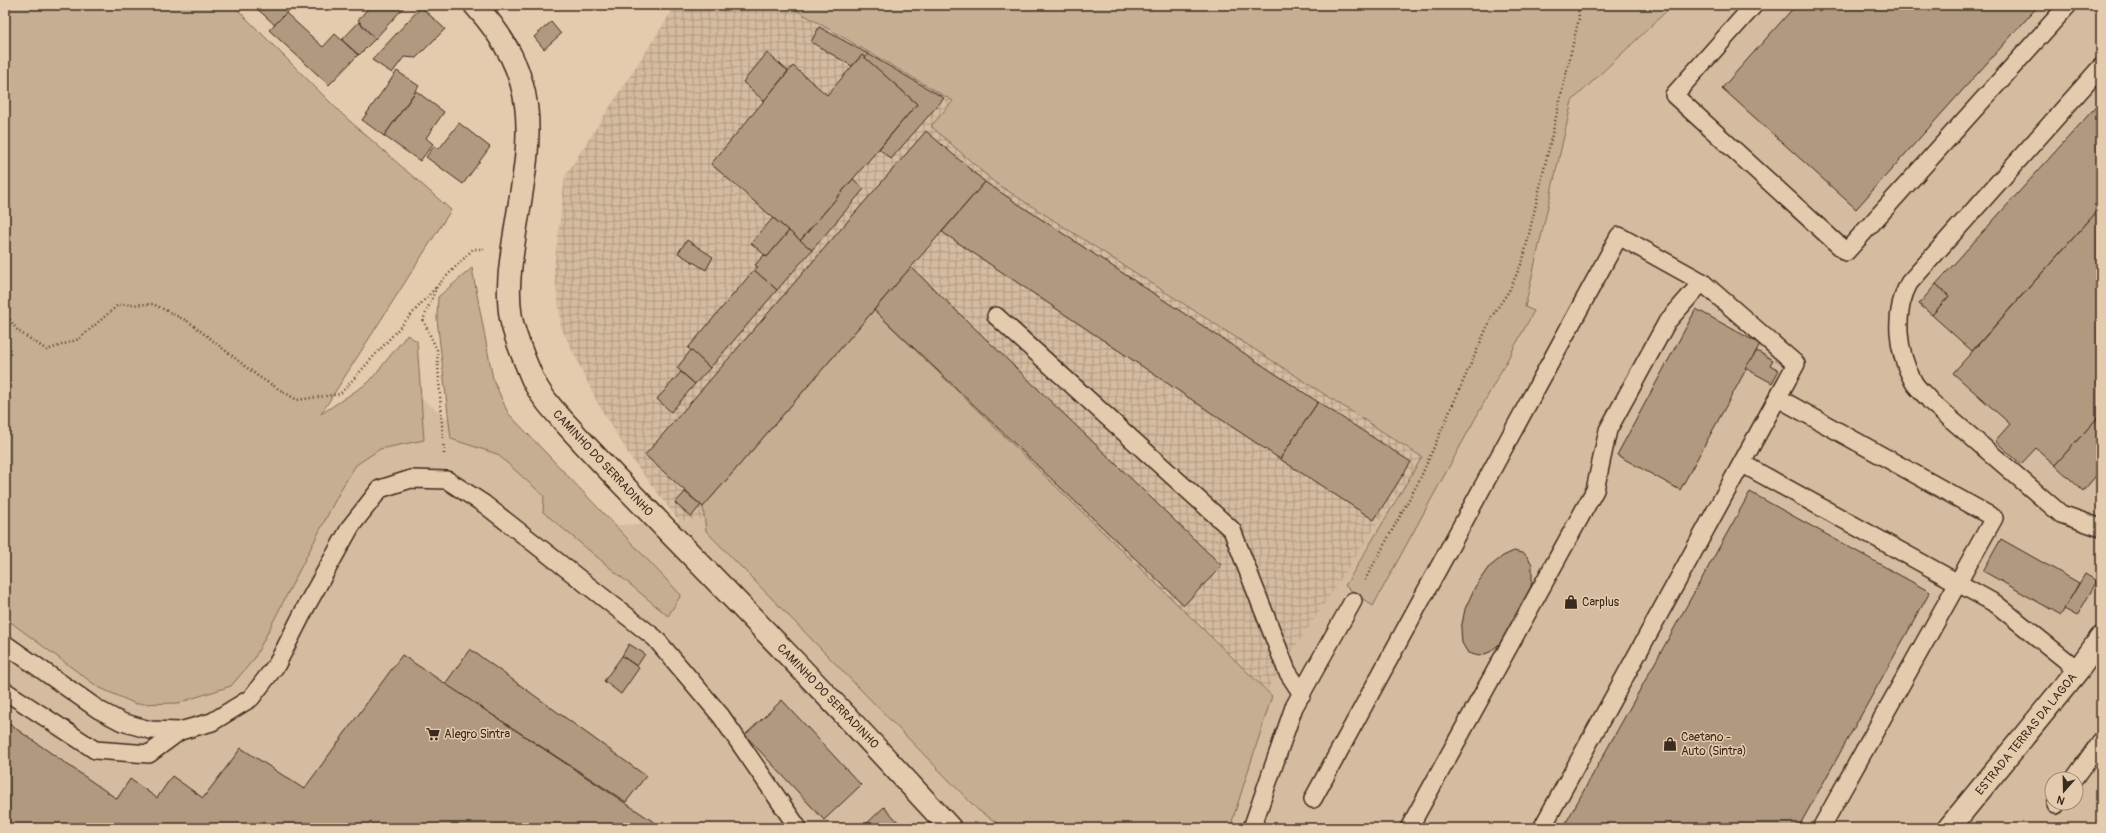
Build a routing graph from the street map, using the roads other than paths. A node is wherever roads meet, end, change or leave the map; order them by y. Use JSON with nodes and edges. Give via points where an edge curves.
{"nodes":[{"id":1,"x":476,"y":5,"type":"edge"},
{"id":2,"x":1754,"y":5,"type":"edge"},
{"id":3,"x":2068,"y":5,"type":"edge"},
{"id":4,"x":2101,"y":67,"type":"edge"},
{"id":5,"x":1702,"y":282,"type":"junction"},
{"id":6,"x":996,"y":316,"type":"dead end"},
{"id":7,"x":1778,"y":398,"type":"junction"},
{"id":8,"x":1743,"y":464,"type":"junction"},
{"id":9,"x":2101,"y":528,"type":"edge"},
{"id":10,"x":1958,"y":583,"type":"junction"},
{"id":11,"x":1353,"y":601,"type":"road end"},
{"id":12,"x":2101,"y":638,"type":"edge"},
{"id":13,"x":5,"y":644,"type":"edge"},
{"id":14,"x":2078,"y":670,"type":"junction"},
{"id":15,"x":5,"y":691,"type":"edge"},
{"id":16,"x":1302,"y":694,"type":"junction"},
{"id":17,"x":180,"y":731,"type":"junction"},
{"id":18,"x":2101,"y":741,"type":"edge"},
{"id":19,"x":2080,"y":771,"type":"edge"},
{"id":20,"x":1313,"y":799,"type":"dead end"},
{"id":21,"x":798,"y":828,"type":"edge"},
{"id":22,"x":950,"y":828,"type":"edge"},
{"id":23,"x":1252,"y":828,"type":"edge"},
{"id":24,"x":1409,"y":828,"type":"edge"},
{"id":25,"x":1542,"y":828,"type":"edge"},
{"id":26,"x":1821,"y":828,"type":"edge"},
{"id":27,"x":1949,"y":828,"type":"edge"}],
"edges":[{"from":1,"to":22,"type":"street","name":"CAMINHO DO SERRADINHO","via":[[507,46],[523,84],[527,110],[527,155],[513,248],[511,318],[523,355],[542,398],[597,458],[855,723]]},
{"from":2,"to":3,"type":"lane","via":[[1674,96],[1846,252]]},
{"from":4,"to":9,"type":"lane","via":[[1909,283],[1902,297],[1898,317],[1902,351],[1914,382],[1931,402],[2061,514]]},
{"from":5,"to":7,"type":"lane","via":[[1796,364]]},
{"from":5,"to":20,"type":"lane","via":[[1620,236]]},
{"from":5,"to":24,"type":"lane","via":[[1667,322],[1608,430],[1595,490]]},
{"from":6,"to":16,"type":"lane","via":[[1232,530],[1287,671]]},
{"from":7,"to":8,"type":"lane"},
{"from":7,"to":10,"type":"lane","via":[[1994,518]]},
{"from":8,"to":10,"type":"lane"},
{"from":8,"to":25,"type":"lane"},
{"from":10,"to":14,"type":"lane","via":[[1996,604]]},
{"from":10,"to":26,"type":"lane"},
{"from":11,"to":16,"type":"lane"},
{"from":12,"to":14,"type":"street","name":"ESTRADA TERRAS DA LAGOA"},
{"from":13,"to":17,"type":"lane","via":[[98,710],[122,722],[150,730]]},
{"from":14,"to":27,"type":"street","name":"ESTRADA TERRAS DA LAGOA"},
{"from":15,"to":17,"type":"lane","via":[[95,750],[149,754]]},
{"from":16,"to":23,"type":"lane","via":[[1294,707]]},
{"from":17,"to":21,"type":"lane","via":[[212,722],[251,698],[277,664],[351,526],[380,489],[410,479],[447,480],[484,504],[655,638],[721,716]]},
{"from":18,"to":19,"type":"lane"}]}
